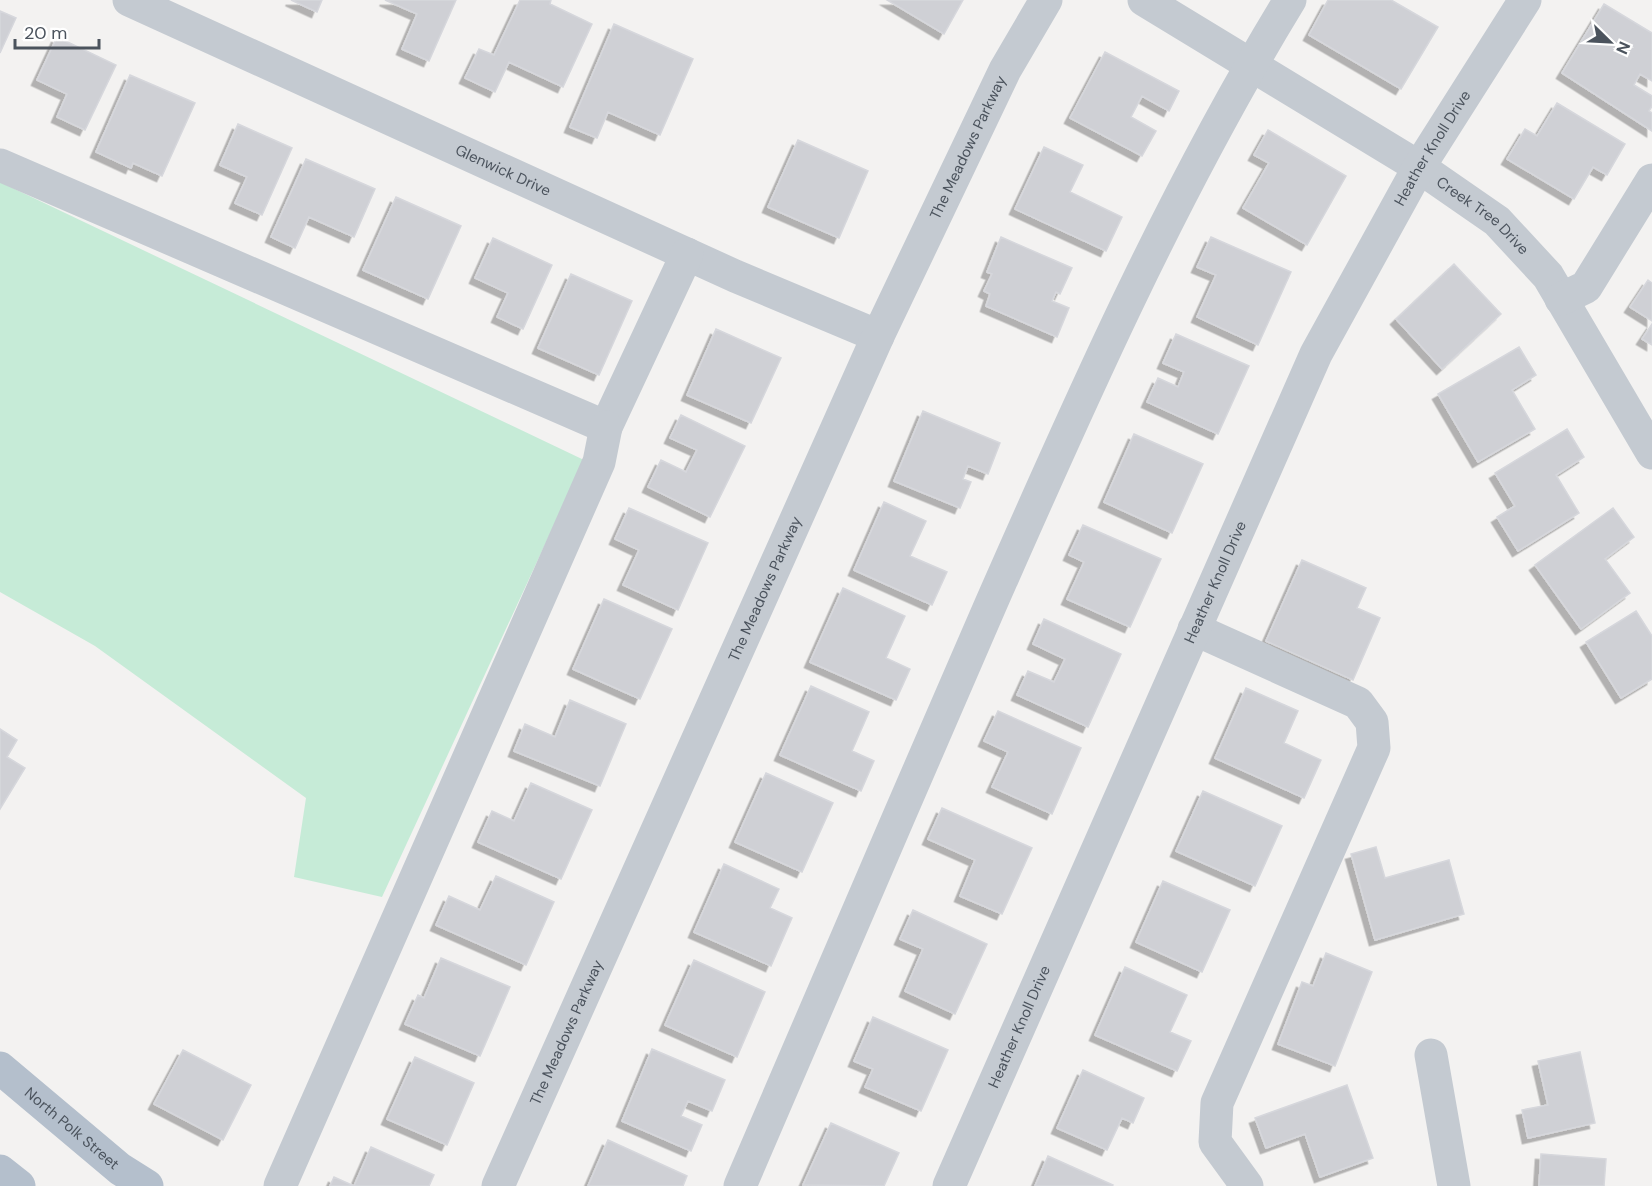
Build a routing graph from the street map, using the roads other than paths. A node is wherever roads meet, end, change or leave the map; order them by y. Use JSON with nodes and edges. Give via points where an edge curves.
{"nodes":[{"id":1,"x":1047,"y":0,"type":"edge"},
{"id":2,"x":1144,"y":0,"type":"edge"},
{"id":3,"x":1290,"y":0,"type":"edge"},
{"id":4,"x":1525,"y":0,"type":"edge"},
{"id":5,"x":148,"y":4,"type":"edge"},
{"id":6,"x":1250,"y":66,"type":"junction"},
{"id":7,"x":0,"y":165,"type":"edge"},
{"id":8,"x":1419,"y":167,"type":"junction"},
{"id":9,"x":1652,"y":180,"type":"edge"},
{"id":10,"x":687,"y":254,"type":"junction"},
{"id":11,"x":1561,"y":299,"type":"junction"},
{"id":12,"x":878,"y":336,"type":"junction"},
{"id":13,"x":606,"y":427,"type":"junction"},
{"id":14,"x":1652,"y":453,"type":"edge"},
{"id":15,"x":1194,"y":629,"type":"junction"},
{"id":16,"x":1431,"y":1055,"type":"dead end"},
{"id":17,"x":0,"y":1068,"type":"edge"},
{"id":18,"x":0,"y":1171,"type":"edge"},
{"id":19,"x":19,"y":1186,"type":"edge"},
{"id":20,"x":147,"y":1186,"type":"edge"},
{"id":21,"x":280,"y":1186,"type":"edge"},
{"id":22,"x":498,"y":1186,"type":"edge"},
{"id":23,"x":740,"y":1186,"type":"edge"},
{"id":24,"x":949,"y":1186,"type":"edge"},
{"id":25,"x":1247,"y":1186,"type":"edge"},
{"id":26,"x":1454,"y":1186,"type":"edge"}],
"edges":[{"from":1,"to":12,"type":"street","name":"The Meadows Parkway","via":[[1005,70]]},
{"from":2,"to":6,"type":"street","name":"Creek Tree Drive"},
{"from":3,"to":6,"type":"street"},
{"from":4,"to":8,"type":"street","name":"Heather Knoll Drive"},
{"from":5,"to":10,"type":"street","name":"Glenwick Drive"},
{"from":6,"to":8,"type":"street","name":"Creek Tree Drive"},
{"from":6,"to":23,"type":"street","via":[[1118,318]]},
{"from":7,"to":13,"type":"street"},
{"from":8,"to":11,"type":"street","name":"Creek Tree Drive","via":[[1497,221],[1548,276]]},
{"from":8,"to":15,"type":"street","name":"Heather Knoll Drive","via":[[1316,354]]},
{"from":9,"to":11,"type":"street","via":[[1586,287]]},
{"from":10,"to":12,"type":"street","name":"Glenwick Drive"},
{"from":10,"to":13,"type":"street"},
{"from":11,"to":14,"type":"street","name":"Creek Tree Drive"},
{"from":12,"to":22,"type":"street","name":"The Meadows Parkway"},
{"from":13,"to":21,"type":"street","via":[[599,462]]},
{"from":15,"to":24,"type":"street","name":"Heather Knoll Drive"},
{"from":15,"to":25,"type":"street","via":[[1358,703],[1372,722],[1374,748],[1217,1103],[1215,1142]]},
{"from":16,"to":26,"type":"street"},
{"from":17,"to":20,"type":"main road","name":"North Polk Street"},
{"from":18,"to":19,"type":"main road"}]}
